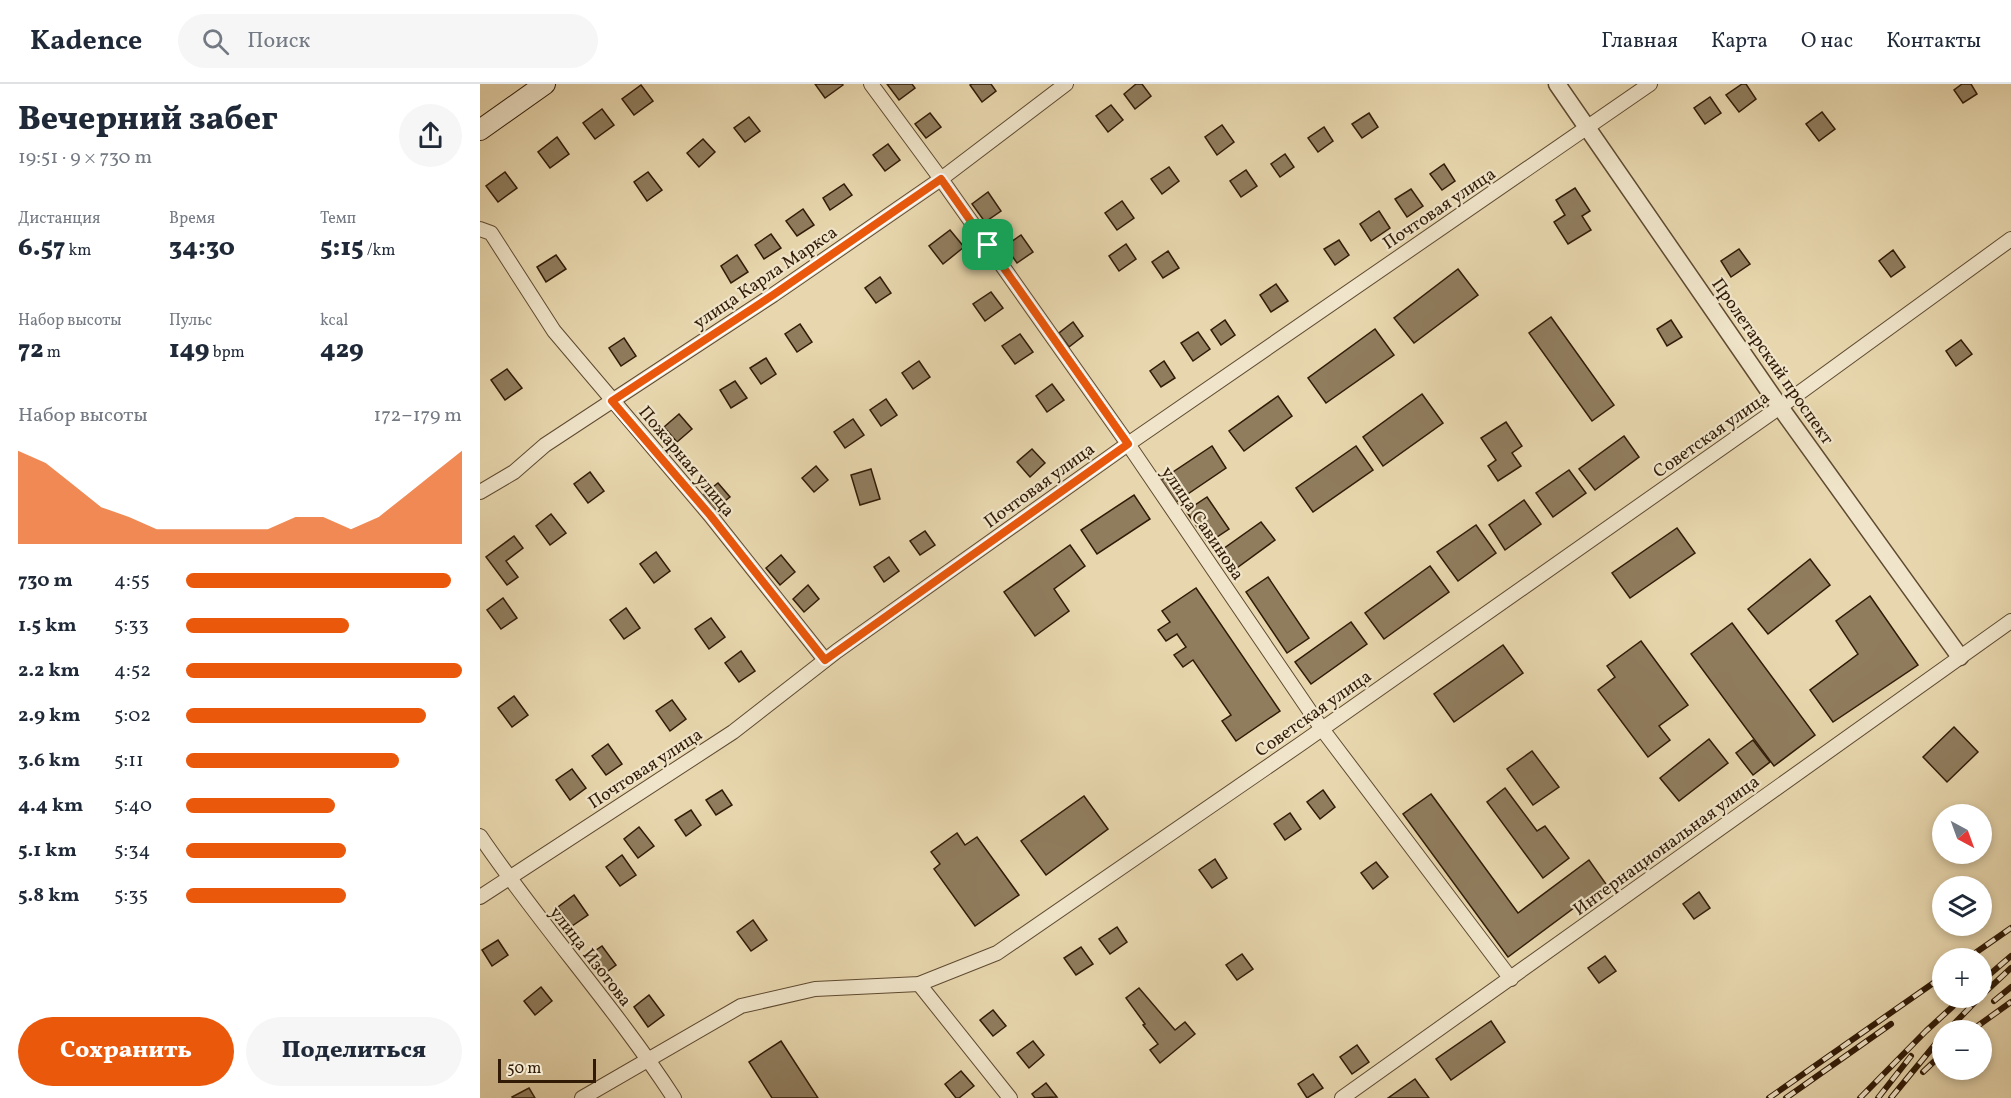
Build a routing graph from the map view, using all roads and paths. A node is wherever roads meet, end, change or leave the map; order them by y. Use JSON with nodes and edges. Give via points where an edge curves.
{"nodes":[{"id":1,"x":545,"y":84,"type":"edge"},
{"id":2,"x":871,"y":84,"type":"edge"},
{"id":3,"x":1066,"y":84,"type":"edge"},
{"id":4,"x":1557,"y":84,"type":"edge"},
{"id":5,"x":1650,"y":84,"type":"edge"},
{"id":6,"x":1588,"y":128,"type":"junction"},
{"id":7,"x":480,"y":130,"type":"edge"},
{"id":8,"x":941,"y":179,"type":"junction"},
{"id":9,"x":480,"y":229,"type":"edge"},
{"id":10,"x":2011,"y":239,"type":"edge"},
{"id":11,"x":612,"y":401,"type":"junction"},
{"id":12,"x":1780,"y":407,"type":"junction"},
{"id":13,"x":1128,"y":444,"type":"junction"},
{"id":14,"x":480,"y":492,"type":"edge"},
{"id":15,"x":2011,"y":621,"type":"edge"},
{"id":16,"x":1960,"y":657,"type":"junction"},
{"id":17,"x":825,"y":660,"type":"junction"},
{"id":18,"x":1322,"y":729,"type":"junction"},
{"id":19,"x":480,"y":836,"type":"edge"},
{"id":20,"x":509,"y":879,"type":"junction"},
{"id":21,"x":480,"y":897,"type":"edge"},
{"id":22,"x":1511,"y":979,"type":"junction"},
{"id":23,"x":919,"y":984,"type":"junction"},
{"id":24,"x":648,"y":1059,"type":"junction"},
{"id":25,"x":582,"y":1098,"type":"edge"},
{"id":26,"x":674,"y":1098,"type":"edge"},
{"id":27,"x":1010,"y":1098,"type":"edge"},
{"id":28,"x":1342,"y":1098,"type":"edge"}],
"edges":[{"from":1,"to":7,"type":"main road"},
{"from":2,"to":8,"type":"street","name":"улица Савинова"},
{"from":3,"to":8,"type":"street","name":"улица Карла Маркса"},
{"from":4,"to":6,"type":"street","name":"Пролетарский проспект"},
{"from":5,"to":6,"type":"street","name":"Почтовая улица"},
{"from":6,"to":12,"type":"street","name":"Пролетарский проспект"},
{"from":6,"to":13,"type":"street","name":"Почтовая улица"},
{"from":8,"to":11,"type":"street","name":"улица Карла Маркса"},
{"from":8,"to":13,"type":"street","name":"улица Савинова"},
{"from":9,"to":11,"type":"street","name":"Пожарная улица","via":[[491,233],[554,331]]},
{"from":10,"to":12,"type":"street","name":"Советская улица"},
{"from":11,"to":14,"type":"street","name":"улица Карла Маркса"},
{"from":11,"to":17,"type":"street","name":"Пожарная улица","via":[[710,515]]},
{"from":12,"to":16,"type":"street","name":"Пролетарский проспект"},
{"from":12,"to":18,"type":"street","name":"Советская улица"},
{"from":13,"to":17,"type":"street","name":"Почтовая улица"},
{"from":13,"to":18,"type":"street","name":"улица Савинова"},
{"from":15,"to":16,"type":"street","name":"Интернациональная улица"},
{"from":16,"to":22,"type":"street","name":"Интернациональная улица"},
{"from":17,"to":20,"type":"street","name":"Почтовая улица","via":[[733,732]]},
{"from":18,"to":22,"type":"street","name":"улица Савинова"},
{"from":18,"to":23,"type":"street","name":"Советская улица","via":[[998,953]]},
{"from":19,"to":20,"type":"street","name":"улица Изотова"},
{"from":20,"to":21,"type":"street","name":"Почтовая улица"},
{"from":20,"to":24,"type":"street","name":"улица Изотова"},
{"from":22,"to":28,"type":"street","name":"Интернациональная улица"},
{"from":23,"to":24,"type":"street","name":"Советская улица","via":[[815,989],[741,1006]]},
{"from":23,"to":27,"type":"street"},
{"from":24,"to":25,"type":"street","name":"Советская улица"},
{"from":24,"to":26,"type":"street","name":"улица Изотова"}]}
